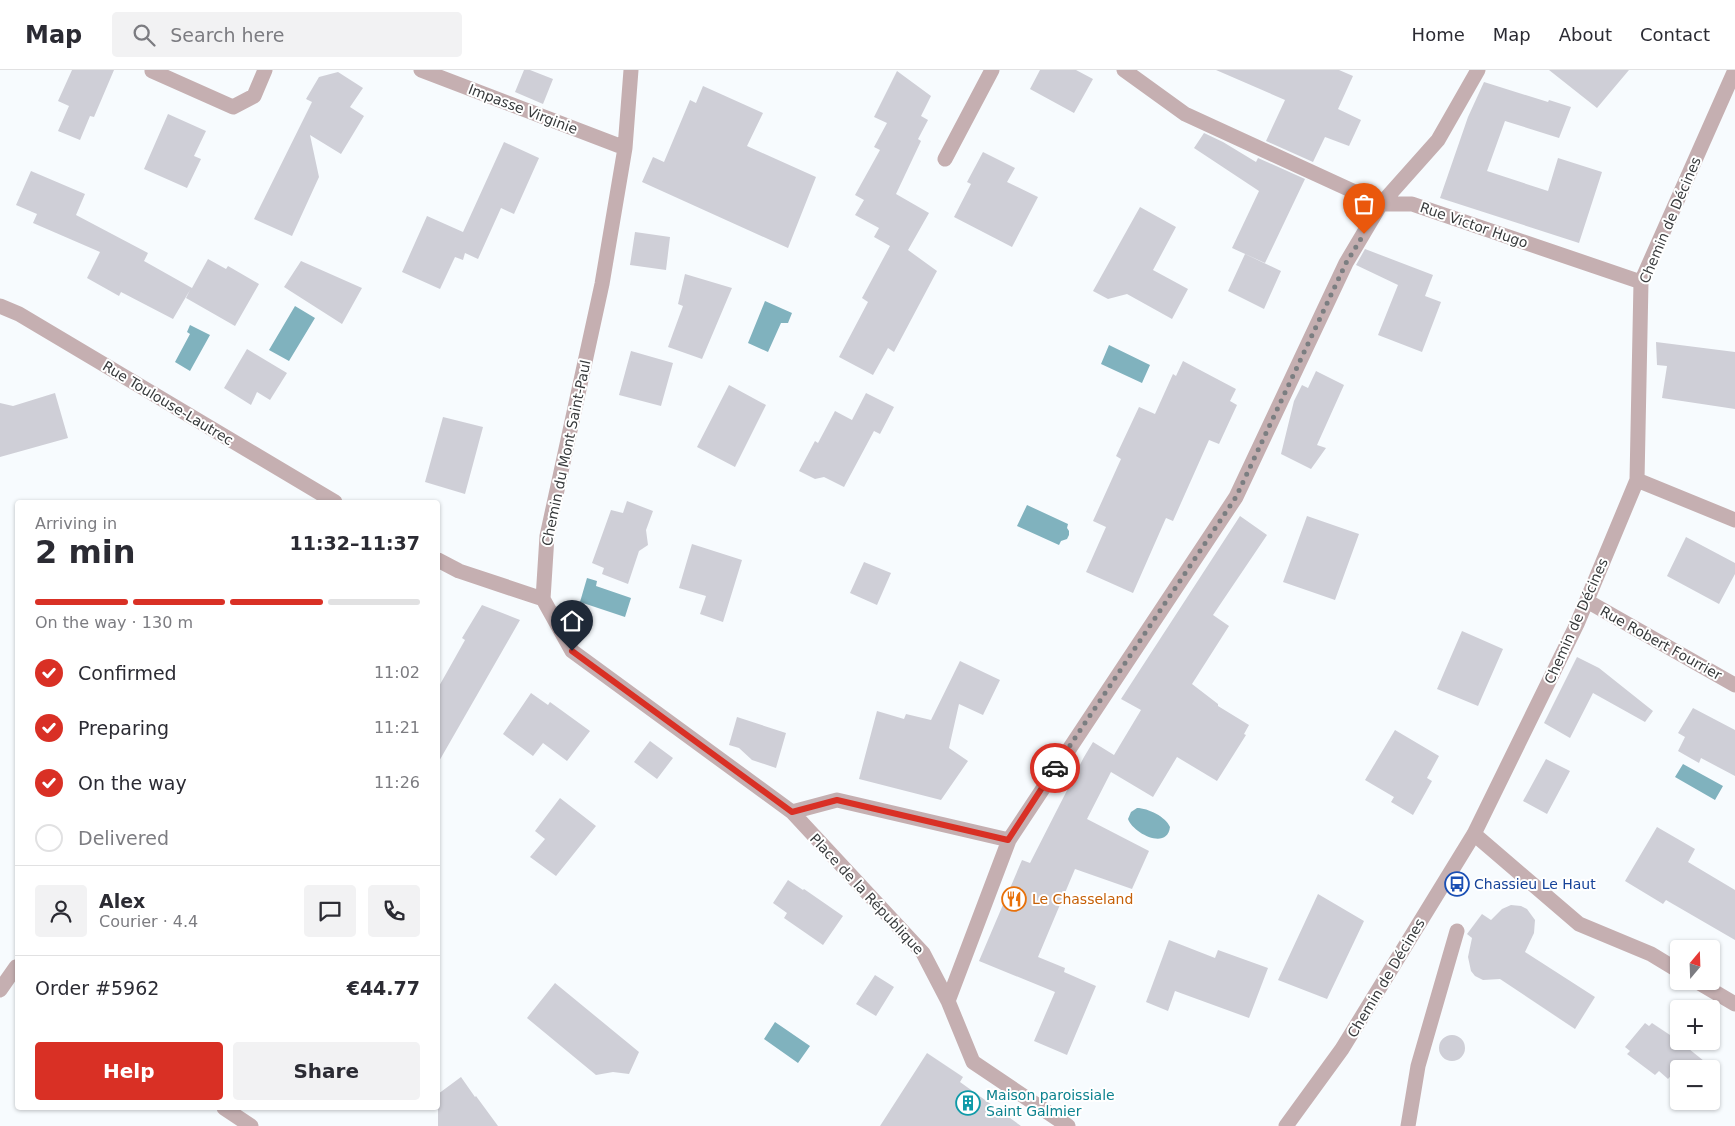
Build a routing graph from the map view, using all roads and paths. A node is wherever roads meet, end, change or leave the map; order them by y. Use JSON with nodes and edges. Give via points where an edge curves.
{"nodes":[{"id":1,"x":265,"y":70,"type":"edge"},
{"id":2,"x":421,"y":70,"type":"edge"},
{"id":3,"x":631,"y":70,"type":"edge"},
{"id":4,"x":992,"y":70,"type":"edge"},
{"id":5,"x":1124,"y":70,"type":"edge"},
{"id":6,"x":1735,"y":70,"type":"edge"},
{"id":7,"x":152,"y":71,"type":"edge"},
{"id":8,"x":1475,"y":71,"type":"edge"},
{"id":9,"x":625,"y":148,"type":"junction"},
{"id":10,"x":945,"y":160,"type":"dead end"},
{"id":11,"x":1380,"y":204,"type":"junction"},
{"id":12,"x":1641,"y":282,"type":"junction"},
{"id":13,"x":0,"y":306,"type":"edge"},
{"id":14,"x":1637,"y":480,"type":"junction"},
{"id":15,"x":332,"y":500,"type":"edge"},
{"id":16,"x":1735,"y":520,"type":"edge"},
{"id":17,"x":440,"y":561,"type":"edge"},
{"id":18,"x":543,"y":599,"type":"junction"},
{"id":19,"x":1587,"y":601,"type":"junction"},
{"id":20,"x":1735,"y":685,"type":"edge"},
{"id":21,"x":792,"y":812,"type":"junction"},
{"id":22,"x":1474,"y":834,"type":"junction"},
{"id":23,"x":1008,"y":840,"type":"junction"},
{"id":24,"x":1457,"y":931,"type":"dead end"},
{"id":25,"x":1670,"y":966,"type":"edge"},
{"id":26,"x":15,"y":968,"type":"edge"},
{"id":27,"x":0,"y":990,"type":"edge"},
{"id":28,"x":1711,"y":990,"type":"edge"},
{"id":29,"x":948,"y":1001,"type":"junction"},
{"id":30,"x":1735,"y":1004,"type":"edge"},
{"id":31,"x":227,"y":1110,"type":"edge"},
{"id":32,"x":251,"y":1126,"type":"edge"},
{"id":33,"x":1068,"y":1126,"type":"edge"},
{"id":34,"x":1286,"y":1126,"type":"edge"},
{"id":35,"x":1408,"y":1126,"type":"edge"}],
"edges":[{"from":1,"to":7,"type":"street","via":[[254,96],[233,106]]},
{"from":2,"to":9,"type":"street","name":"Impasse Virginie"},
{"from":3,"to":9,"type":"street","name":"Chemin du Mont Saint-Paul"},
{"from":4,"to":10,"type":"street"},
{"from":5,"to":11,"type":"street","name":"Rue Victor Hugo","via":[[1185,114]]},
{"from":6,"to":12,"type":"street","name":"Chemin de Décines"},
{"from":8,"to":11,"type":"street","via":[[1438,140]]},
{"from":9,"to":18,"type":"street","name":"Chemin du Mont Saint-Paul","via":[[602,284],[547,536]]},
{"from":11,"to":12,"type":"street","name":"Rue Victor Hugo","via":[[1412,204]]},
{"from":11,"to":23,"type":"street","via":[[1346,263],[1236,497]]},
{"from":12,"to":14,"type":"street","name":"Chemin de Décines"},
{"from":13,"to":15,"type":"street","name":"Rue Toulouse-Lautrec","via":[[19,314]]},
{"from":14,"to":16,"type":"street"},
{"from":14,"to":19,"type":"street","name":"Chemin de Décines"},
{"from":17,"to":18,"type":"street","via":[[459,571]]},
{"from":18,"to":21,"type":"street","via":[[572,651]]},
{"from":19,"to":20,"type":"street","name":"Rue Robert Fourrier"},
{"from":19,"to":22,"type":"street","name":"Chemin de Décines"},
{"from":21,"to":23,"type":"street","via":[[837,800]]},
{"from":21,"to":29,"type":"street","name":"Place de la République","via":[[924,952]]},
{"from":22,"to":25,"type":"street","via":[[1579,924],[1651,954]]},
{"from":22,"to":34,"type":"street","name":"Chemin de Décines","via":[[1342,1049]]},
{"from":23,"to":29,"type":"street"},
{"from":24,"to":35,"type":"street","via":[[1418,1066]]},
{"from":26,"to":27,"type":"street"},
{"from":28,"to":30,"type":"street"},
{"from":29,"to":33,"type":"street","name":"Place de la République","via":[[973,1062]]},
{"from":31,"to":32,"type":"street"}]}
